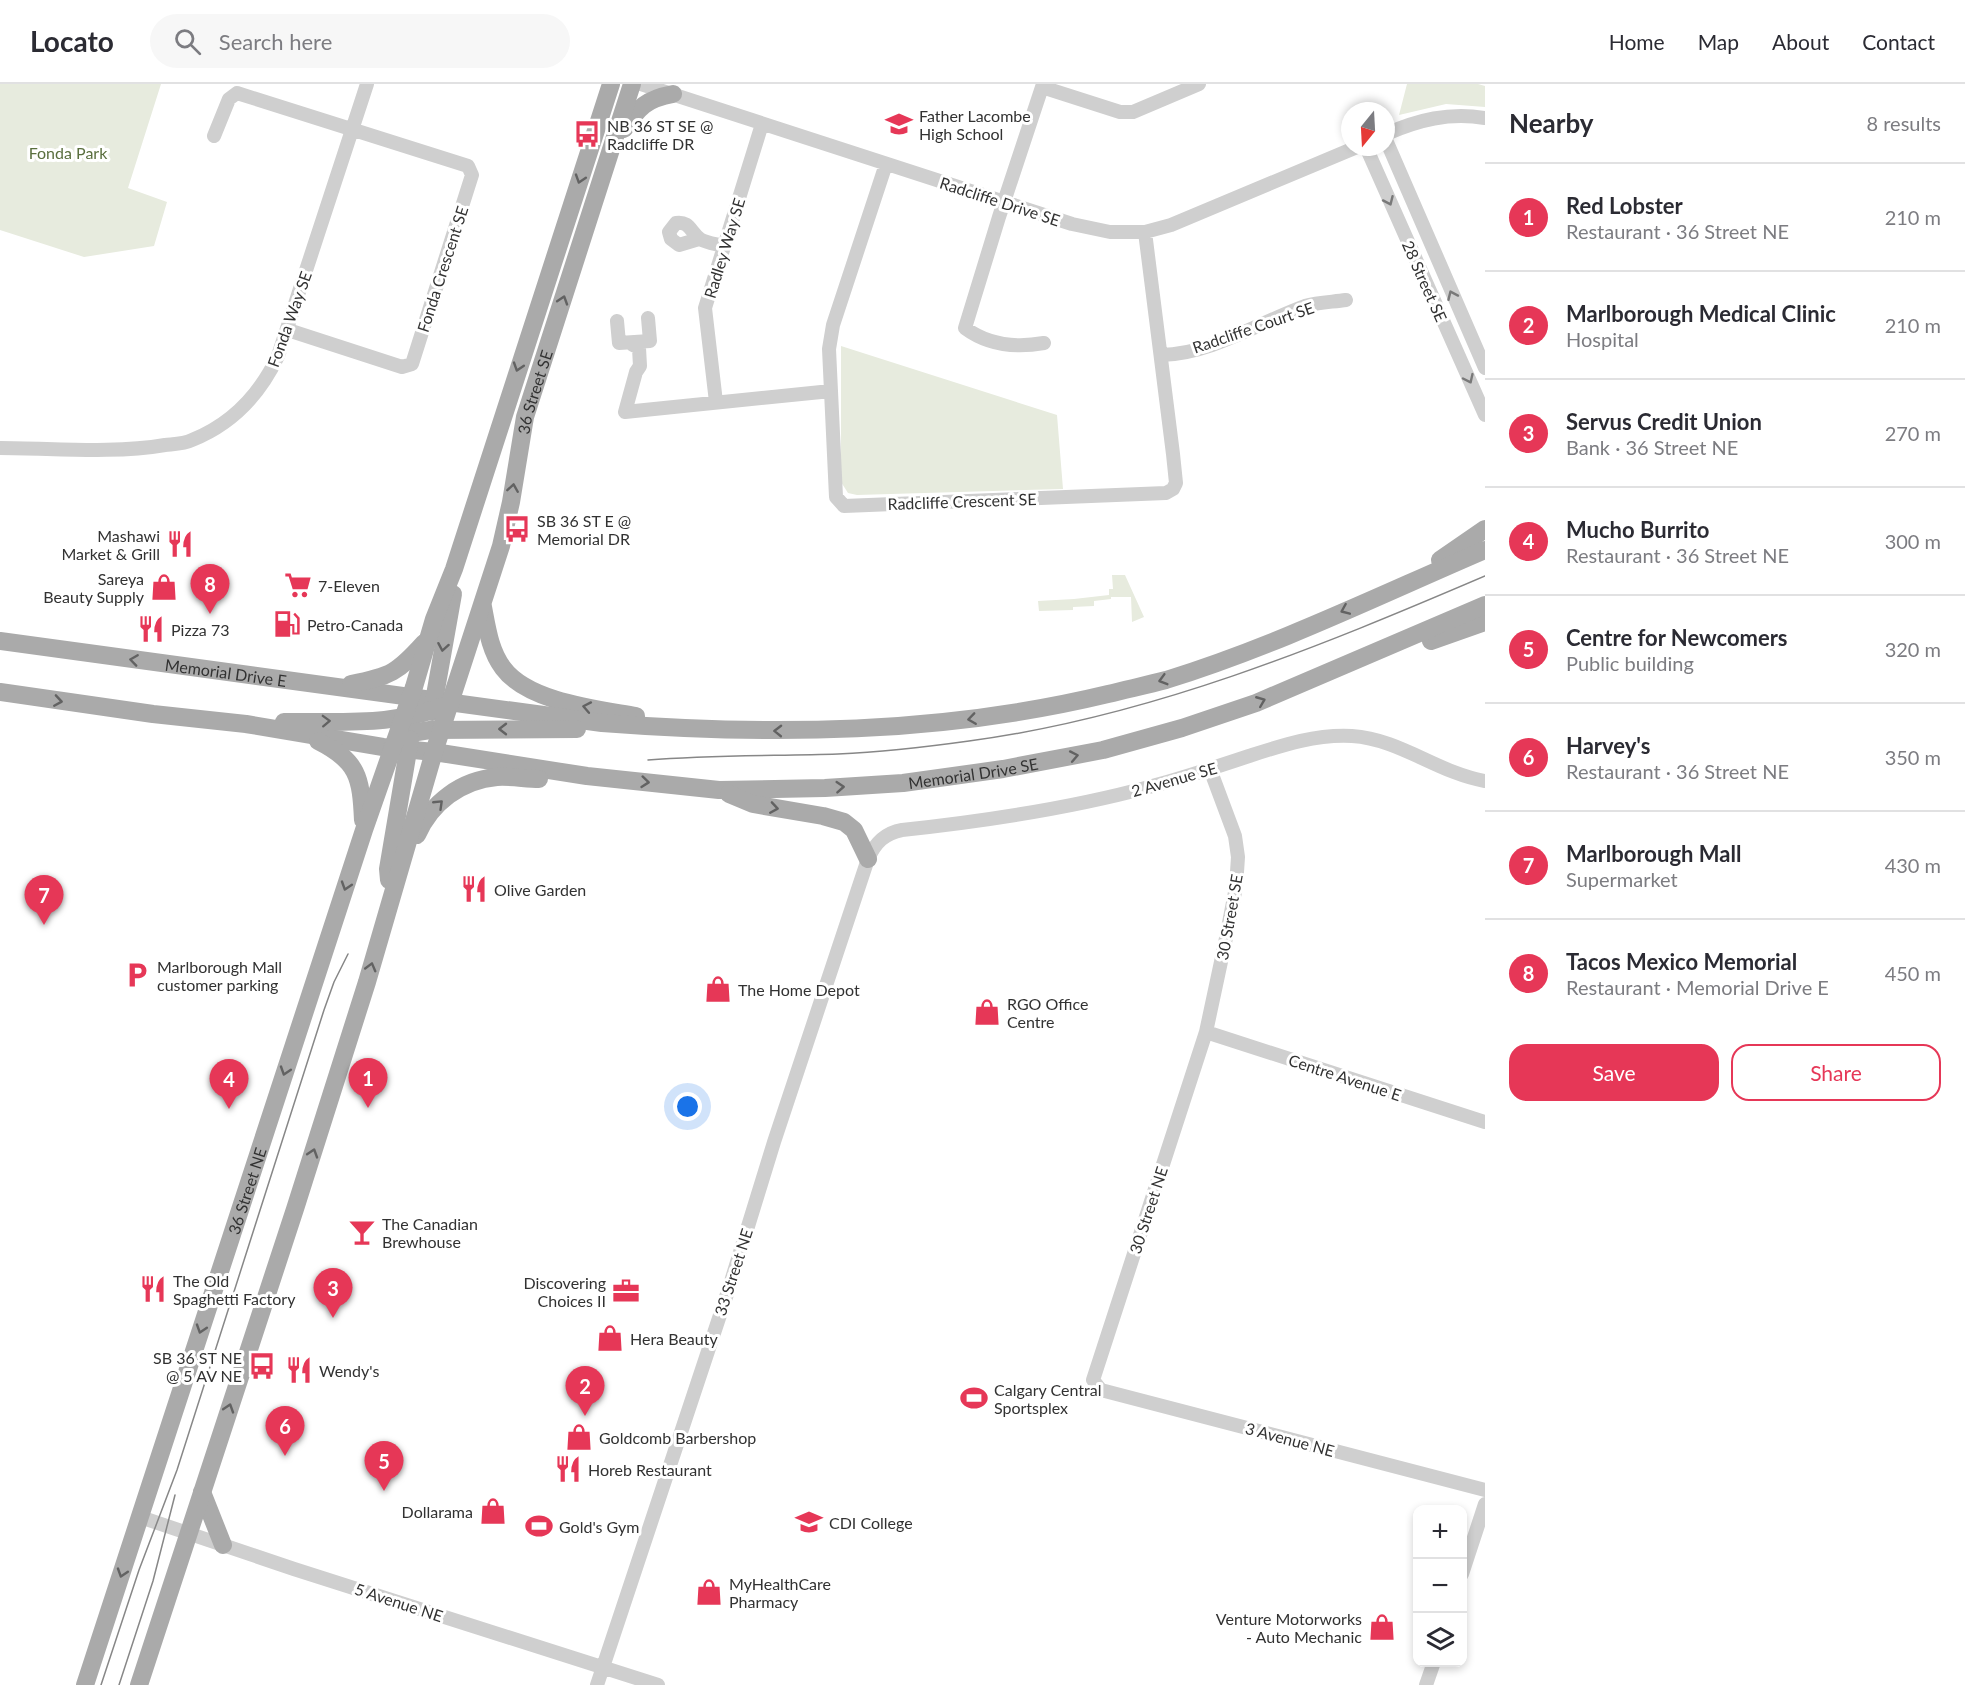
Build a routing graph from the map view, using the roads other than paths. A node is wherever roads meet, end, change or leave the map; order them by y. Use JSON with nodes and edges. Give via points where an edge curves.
{"nodes":[{"id":1,"x":367,"y":84,"type":"edge"},
{"id":2,"x":611,"y":84,"type":"edge"},
{"id":3,"x":632,"y":84,"type":"edge"},
{"id":4,"x":641,"y":84,"type":"edge"},
{"id":5,"x":1043,"y":85,"type":"edge"},
{"id":6,"x":1190,"y":86,"type":"edge"},
{"id":7,"x":673,"y":94,"type":"junction"},
{"id":8,"x":1485,"y":118,"type":"edge"},
{"id":9,"x":762,"y":124,"type":"junction"},
{"id":10,"x":352,"y":130,"type":"junction"},
{"id":11,"x":1395,"y":130,"type":"edge"},
{"id":12,"x":214,"y":136,"type":"dead end"},
{"id":13,"x":613,"y":145,"type":"junction"},
{"id":14,"x":1341,"y":153,"type":"edge"},
{"id":15,"x":1370,"y":156,"type":"edge"},
{"id":16,"x":1393,"y":156,"type":"edge"},
{"id":17,"x":886,"y":164,"type":"junction"},
{"id":18,"x":1004,"y":202,"type":"junction"},
{"id":19,"x":1145,"y":232,"type":"junction"},
{"id":20,"x":699,"y":239,"type":"dead end"},
{"id":21,"x":724,"y":246,"type":"junction"},
{"id":22,"x":1346,"y":300,"type":"dead end"},
{"id":23,"x":648,"y":318,"type":"dead end"},
{"id":24,"x":617,"y":321,"type":"dead end"},
{"id":25,"x":288,"y":330,"type":"junction"},
{"id":26,"x":1044,"y":342,"type":"dead end"},
{"id":27,"x":633,"y":344,"type":"junction"},
{"id":28,"x":1161,"y":355,"type":"junction"},
{"id":29,"x":1485,"y":368,"type":"edge"},
{"id":30,"x":831,"y":391,"type":"junction"},
{"id":31,"x":716,"y":402,"type":"junction"},
{"id":32,"x":1485,"y":415,"type":"edge"},
{"id":33,"x":0,"y":448,"type":"edge"},
{"id":34,"x":1485,"y":529,"type":"edge"},
{"id":35,"x":1485,"y":550,"type":"edge"},
{"id":36,"x":454,"y":569,"type":"junction"},
{"id":37,"x":1399,"y":587,"type":"junction"},
{"id":38,"x":483,"y":605,"type":"junction"},
{"id":39,"x":1485,"y":605,"type":"edge"},
{"id":40,"x":1485,"y":622,"type":"edge"},
{"id":41,"x":428,"y":639,"type":"junction"},
{"id":42,"x":0,"y":641,"type":"edge"},
{"id":43,"x":1400,"y":643,"type":"junction"},
{"id":44,"x":0,"y":652,"type":"edge"},
{"id":45,"x":88,"y":654,"type":"junction"},
{"id":46,"x":338,"y":686,"type":"junction"},
{"id":47,"x":0,"y":692,"type":"edge"},
{"id":48,"x":410,"y":696,"type":"junction"},
{"id":49,"x":439,"y":705,"type":"junction"},
{"id":50,"x":602,"y":723,"type":"junction"},
{"id":51,"x":246,"y":724,"type":"junction"},
{"id":52,"x":684,"y":729,"type":"junction"},
{"id":53,"x":436,"y":730,"type":"junction"},
{"id":54,"x":406,"y":733,"type":"junction"},
{"id":55,"x":305,"y":734,"type":"junction"},
{"id":56,"x":434,"y":752,"type":"junction"},
{"id":57,"x":1210,"y":769,"type":"junction"},
{"id":58,"x":587,"y":776,"type":"junction"},
{"id":59,"x":1485,"y":781,"type":"edge"},
{"id":60,"x":719,"y":790,"type":"junction"},
{"id":61,"x":364,"y":830,"type":"junction"},
{"id":62,"x":868,"y":859,"type":"junction"},
{"id":63,"x":399,"y":871,"type":"junction"},
{"id":64,"x":391,"y":897,"type":"junction"},
{"id":65,"x":1206,"y":1032,"type":"junction"},
{"id":66,"x":1485,"y":1122,"type":"edge"},
{"id":67,"x":1098,"y":1386,"type":"joint"},
{"id":68,"x":1485,"y":1490,"type":"edge"},
{"id":69,"x":202,"y":1492,"type":"junction"},
{"id":70,"x":1485,"y":1504,"type":"edge"},
{"id":71,"x":140,"y":1517,"type":"junction"},
{"id":72,"x":188,"y":1533,"type":"junction"},
{"id":73,"x":223,"y":1545,"type":"junction"},
{"id":74,"x":1467,"y":1559,"type":"edge"},
{"id":75,"x":603,"y":1667,"type":"junction"},
{"id":76,"x":1432,"y":1667,"type":"edge"},
{"id":77,"x":85,"y":1685,"type":"edge"},
{"id":78,"x":139,"y":1685,"type":"edge"},
{"id":79,"x":597,"y":1685,"type":"edge"},
{"id":80,"x":658,"y":1685,"type":"edge"},
{"id":81,"x":1426,"y":1685,"type":"edge"}],
"edges":[{"from":1,"to":10,"type":"street","name":"Fonda Way SE"},
{"from":2,"to":36,"type":"main road","name":"36 Street SE","one_way":true},
{"from":3,"to":13,"type":"main road","name":"36 Street SE"},
{"from":4,"to":7,"type":"street","name":"Radcliffe Drive SE"},
{"from":5,"to":6,"type":"street","via":[[1120,112],[1133,112]]},
{"from":5,"to":18,"type":"street"},
{"from":7,"to":9,"type":"street","name":"Radcliffe Drive SE"},
{"from":7,"to":13,"type":"main road","via":[[643,104]]},
{"from":8,"to":11,"type":"street","via":[[1438,117]]},
{"from":9,"to":17,"type":"street","name":"Radcliffe Drive SE"},
{"from":9,"to":21,"type":"street","name":"Radley Way SE"},
{"from":10,"to":12,"type":"street","via":[[237,93],[229,99]]},
{"from":10,"to":25,"type":"street","name":"Fonda Way SE"},
{"from":10,"to":25,"type":"street","name":"Fonda Crescent SE","via":[[468,166],[472,175],[412,364],[402,367]]},
{"from":38,"to":13,"type":"main road","name":"36 Street SE","one_way":true,"via":[[511,502],[525,417]]},
{"from":14,"to":19,"type":"street","name":"Radcliffe Drive SE","via":[[1171,225]]},
{"from":15,"to":32,"type":"street","name":"28 Street SE","one_way":true},
{"from":29,"to":16,"type":"street","name":"28 Street SE","one_way":true},
{"from":17,"to":18,"type":"street","name":"Radcliffe Drive SE"},
{"from":17,"to":30,"type":"street","name":"Radcliffe Crescent SE","via":[[833,325],[829,349]]},
{"from":18,"to":19,"type":"street","name":"Radcliffe Drive SE","via":[[1072,224],[1110,232]]},
{"from":18,"to":26,"type":"street","via":[[965,328],[975,336],[1009,346]]},
{"from":19,"to":28,"type":"street","name":"Radcliffe Crescent SE"},
{"from":20,"to":21,"type":"street"},
{"from":21,"to":31,"type":"street","name":"Radley Way SE","via":[[705,308]]},
{"from":22,"to":28,"type":"street","name":"Radcliffe Court SE","via":[[1307,306],[1210,345]]},
{"from":23,"to":27,"type":"street","via":[[650,341]]},
{"from":24,"to":27,"type":"street","via":[[619,343]]},
{"from":25,"to":33,"type":"street","name":"Fonda Way SE","via":[[268,376],[254,396],[229,421],[191,441],[142,449]]},
{"from":27,"to":31,"type":"street","via":[[631,366],[636,372],[625,412]]},
{"from":28,"to":30,"type":"street","name":"Radcliffe Crescent SE","via":[[1176,483],[1166,493],[844,506],[836,497]]},
{"from":30,"to":31,"type":"street"},
{"from":34,"to":37,"type":"main road"},
{"from":35,"to":37,"type":"main road"},
{"from":36,"to":41,"type":"main road","name":"36 Street SE"},
{"from":36,"to":49,"type":"main road","one_way":true},
{"from":37,"to":52,"type":"main road","one_way":true,"via":[[1236,656],[1165,680],[1055,707],[942,723],[861,729]]},
{"from":38,"to":49,"type":"main road","name":"36 Street SE"},
{"from":52,"to":38,"type":"main road","one_way":true,"via":[[666,720],[573,704],[515,681],[502,668],[489,638]]},
{"from":39,"to":43,"type":"main road","name":"Memorial Drive SE"},
{"from":40,"to":43,"type":"main road","via":[[1418,645]]},
{"from":41,"to":46,"type":"main road","via":[[398,670]]},
{"from":41,"to":48,"type":"main road","name":"36 Street SE"},
{"from":42,"to":45,"type":"main road","name":"Memorial Drive E"},
{"from":60,"to":43,"type":"main road","name":"Memorial Drive SE","one_way":true,"via":[[903,783],[1003,770],[1103,750],[1256,704]]},
{"from":44,"to":45,"type":"main road"},
{"from":46,"to":45,"type":"main road","name":"Memorial Drive E","one_way":true},
{"from":46,"to":48,"type":"main road","name":"Memorial Drive E"},
{"from":47,"to":51,"type":"main road","one_way":true},
{"from":48,"to":49,"type":"main road","name":"Memorial Drive E"},
{"from":48,"to":54,"type":"main road","name":"36 Street NE"},
{"from":49,"to":50,"type":"main road"},
{"from":49,"to":53,"type":"main road"},
{"from":49,"to":54,"type":"main road"},
{"from":50,"to":52,"type":"main road"},
{"from":50,"to":53,"type":"main road","one_way":true,"via":[[584,729]]},
{"from":51,"to":54,"type":"main road","one_way":true},
{"from":51,"to":55,"type":"main road"},
{"from":53,"to":54,"type":"main road"},
{"from":53,"to":56,"type":"main road"},
{"from":54,"to":55,"type":"main road"},
{"from":54,"to":56,"type":"main road"},
{"from":54,"to":61,"type":"main road","name":"36 Street NE"},
{"from":54,"to":64,"type":"main road","via":[[388,869]]},
{"from":55,"to":61,"type":"main road","via":[[343,755],[353,767],[360,785]]},
{"from":56,"to":58,"type":"main road","name":"Memorial Drive SE"},
{"from":56,"to":63,"type":"main road"},
{"from":57,"to":59,"type":"street","name":"2 Avenue SE","via":[[1301,741],[1351,736],[1409,751],[1461,775]]},
{"from":57,"to":62,"type":"street","name":"2 Avenue SE","via":[[1085,803],[977,822],[895,831],[879,841]]},
{"from":57,"to":65,"type":"street","name":"30 Street SE","via":[[1235,836],[1238,857],[1236,887]]},
{"from":58,"to":60,"type":"main road","name":"Memorial Drive SE","one_way":true},
{"from":63,"to":58,"type":"main road","one_way":true,"via":[[432,809],[456,789],[497,777],[556,780]]},
{"from":60,"to":62,"type":"main road","one_way":true,"via":[[753,804],[844,822],[854,830]]},
{"from":61,"to":71,"type":"main road","name":"36 Street NE","one_way":true},
{"from":62,"to":75,"type":"street","name":"33 Street NE"},
{"from":63,"to":64,"type":"main road"},
{"from":69,"to":64,"type":"main road","one_way":true,"via":[[348,1045]]},
{"from":65,"to":66,"type":"street","name":"Centre Avenue E"},
{"from":65,"to":67,"type":"street","name":"30 Street NE","via":[[1093,1380]]},
{"from":67,"to":68,"type":"street","name":"3 Avenue NE","via":[[1101,1390]]},
{"from":69,"to":72,"type":"main road"},
{"from":69,"to":73,"type":"main road"},
{"from":70,"to":74,"type":"street"},
{"from":71,"to":72,"type":"street","name":"5 Avenue NE"},
{"from":71,"to":77,"type":"main road","name":"36 Street NE","one_way":true},
{"from":72,"to":73,"type":"street","name":"5 Avenue NE"},
{"from":72,"to":78,"type":"main road"},
{"from":73,"to":75,"type":"street","name":"5 Avenue NE"},
{"from":75,"to":79,"type":"street","name":"33 Street NE"},
{"from":75,"to":80,"type":"street","name":"5 Avenue NE"},
{"from":76,"to":81,"type":"street"}]}
